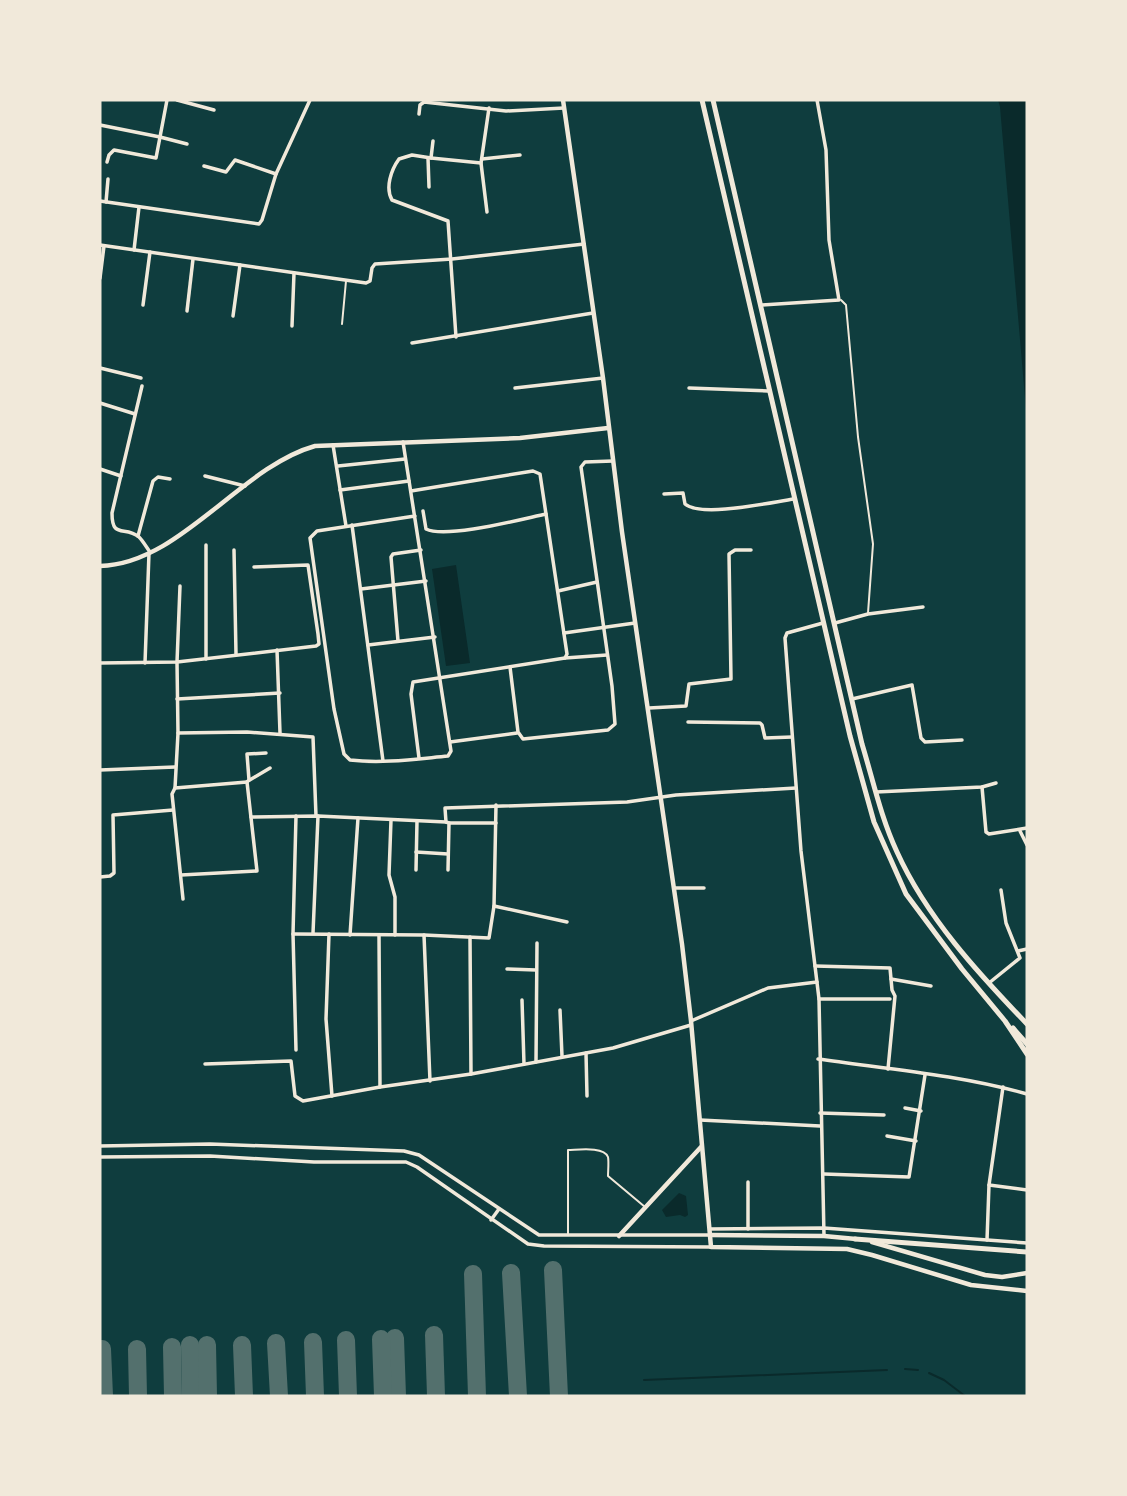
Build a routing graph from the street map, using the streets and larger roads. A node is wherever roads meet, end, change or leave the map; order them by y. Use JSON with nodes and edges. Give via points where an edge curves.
{"nodes":[{"id":1,"x":167,"y":100,"type":"edge"},
{"id":2,"x":177,"y":100,"type":"edge"},
{"id":3,"x":310,"y":100,"type":"edge"},
{"id":4,"x":563,"y":100,"type":"edge"},
{"id":5,"x":702,"y":100,"type":"edge"},
{"id":6,"x":713,"y":100,"type":"edge"},
{"id":7,"x":817,"y":100,"type":"edge"},
{"id":8,"x":489,"y":108,"type":"junction"},
{"id":9,"x":564,"y":108,"type":"junction"},
{"id":10,"x":214,"y":110,"type":"dead end"},
{"id":11,"x":419,"y":114,"type":"dead end"},
{"id":12,"x":100,"y":125,"type":"edge"},
{"id":13,"x":160,"y":137,"type":"junction"},
{"id":14,"x":433,"y":141,"type":"dead end"},
{"id":15,"x":187,"y":144,"type":"dead end"},
{"id":16,"x":520,"y":155,"type":"dead end"},
{"id":17,"x":430,"y":158,"type":"junction"},
{"id":18,"x":481,"y":161,"type":"junction"},
{"id":19,"x":107,"y":162,"type":"dead end"},
{"id":20,"x":204,"y":166,"type":"dead end"},
{"id":21,"x":276,"y":174,"type":"junction"},
{"id":22,"x":108,"y":179,"type":"dead end"},
{"id":23,"x":429,"y":187,"type":"dead end"},
{"id":24,"x":100,"y":201,"type":"edge"},
{"id":25,"x":106,"y":202,"type":"junction"},
{"id":26,"x":139,"y":207,"type":"junction"},
{"id":27,"x":487,"y":212,"type":"dead end"},
{"id":28,"x":584,"y":244,"type":"junction"},
{"id":29,"x":102,"y":245,"type":"edge"},
{"id":30,"x":134,"y":250,"type":"junction"},
{"id":31,"x":149,"y":252,"type":"junction"},
{"id":32,"x":193,"y":259,"type":"junction"},
{"id":33,"x":452,"y":259,"type":"junction"},
{"id":34,"x":240,"y":265,"type":"junction"},
{"id":35,"x":294,"y":273,"type":"junction"},
{"id":36,"x":100,"y":278,"type":"edge"},
{"id":37,"x":143,"y":305,"type":"dead end"},
{"id":38,"x":762,"y":305,"type":"junction"},
{"id":39,"x":187,"y":311,"type":"dead end"},
{"id":40,"x":593,"y":313,"type":"junction"},
{"id":41,"x":233,"y":316,"type":"dead end"},
{"id":42,"x":292,"y":326,"type":"dead end"},
{"id":43,"x":456,"y":337,"type":"junction"},
{"id":44,"x":770,"y":341,"type":"junction"},
{"id":45,"x":412,"y":344,"type":"dead end"},
{"id":46,"x":758,"y":344,"type":"junction"},
{"id":47,"x":100,"y":368,"type":"edge"},
{"id":48,"x":141,"y":378,"type":"dead end"},
{"id":49,"x":603,"y":378,"type":"junction"},
{"id":50,"x":142,"y":386,"type":"dead end"},
{"id":51,"x":515,"y":388,"type":"dead end"},
{"id":52,"x":690,"y":388,"type":"dead end"},
{"id":53,"x":768,"y":391,"type":"junction"},
{"id":54,"x":100,"y":403,"type":"edge"},
{"id":55,"x":135,"y":414,"type":"junction"},
{"id":56,"x":608,"y":428,"type":"junction"},
{"id":57,"x":402,"y":442,"type":"junction"},
{"id":58,"x":333,"y":444,"type":"junction"},
{"id":59,"x":405,"y":459,"type":"junction"},
{"id":60,"x":613,"y":461,"type":"junction"},
{"id":61,"x":337,"y":466,"type":"junction"},
{"id":62,"x":100,"y":469,"type":"edge"},
{"id":63,"x":121,"y":476,"type":"junction"},
{"id":64,"x":205,"y":476,"type":"dead end"},
{"id":65,"x":170,"y":479,"type":"dead end"},
{"id":66,"x":409,"y":481,"type":"junction"},
{"id":67,"x":245,"y":486,"type":"junction"},
{"id":68,"x":340,"y":490,"type":"junction"},
{"id":69,"x":411,"y":491,"type":"junction"},
{"id":70,"x":664,"y":494,"type":"dead end"},
{"id":71,"x":796,"y":499,"type":"junction"},
{"id":72,"x":423,"y":511,"type":"dead end"},
{"id":73,"x":546,"y":514,"type":"junction"},
{"id":74,"x":415,"y":516,"type":"junction"},
{"id":75,"x":352,"y":525,"type":"junction"},
{"id":76,"x":346,"y":526,"type":"junction"},
{"id":77,"x":138,"y":536,"type":"junction"},
{"id":78,"x":206,"y":545,"type":"dead end"},
{"id":79,"x":234,"y":550,"type":"dead end"},
{"id":80,"x":421,"y":550,"type":"junction"},
{"id":81,"x":751,"y":550,"type":"dead end"},
{"id":82,"x":149,"y":553,"type":"junction"},
{"id":83,"x":100,"y":566,"type":"edge"},
{"id":84,"x":254,"y":567,"type":"dead end"},
{"id":85,"x":426,"y":581,"type":"junction"},
{"id":86,"x":597,"y":582,"type":"junction"},
{"id":87,"x":393,"y":585,"type":"junction"},
{"id":88,"x":180,"y":586,"type":"dead end"},
{"id":89,"x":361,"y":589,"type":"junction"},
{"id":90,"x":558,"y":591,"type":"junction"},
{"id":91,"x":923,"y":607,"type":"dead end"},
{"id":92,"x":825,"y":622,"type":"junction"},
{"id":93,"x":835,"y":622,"type":"junction"},
{"id":94,"x":635,"y":624,"type":"junction"},
{"id":95,"x":603,"y":628,"type":"junction"},
{"id":96,"x":324,"y":633,"type":"junction"},
{"id":97,"x":564,"y":633,"type":"junction"},
{"id":98,"x":318,"y":634,"type":"junction"},
{"id":99,"x":435,"y":637,"type":"junction"},
{"id":100,"x":398,"y":641,"type":"junction"},
{"id":101,"x":368,"y":645,"type":"junction"},
{"id":102,"x":277,"y":650,"type":"junction"},
{"id":103,"x":236,"y":654,"type":"junction"},
{"id":104,"x":607,"y":655,"type":"junction"},
{"id":105,"x":565,"y":658,"type":"junction"},
{"id":106,"x":206,"y":659,"type":"junction"},
{"id":107,"x":177,"y":662,"type":"junction"},
{"id":108,"x":100,"y":663,"type":"edge"},
{"id":109,"x":145,"y":664,"type":"junction"},
{"id":110,"x":510,"y":667,"type":"junction"},
{"id":111,"x":440,"y":676,"type":"junction"},
{"id":112,"x":279,"y":693,"type":"junction"},
{"id":113,"x":177,"y":698,"type":"junction"},
{"id":114,"x":852,"y":699,"type":"junction"},
{"id":115,"x":649,"y":708,"type":"junction"},
{"id":116,"x":688,"y":722,"type":"dead end"},
{"id":117,"x":178,"y":733,"type":"junction"},
{"id":118,"x":280,"y":733,"type":"junction"},
{"id":119,"x":518,"y":733,"type":"junction"},
{"id":120,"x":792,"y":737,"type":"junction"},
{"id":121,"x":962,"y":740,"type":"dead end"},
{"id":122,"x":450,"y":742,"type":"junction"},
{"id":123,"x":266,"y":753,"type":"dead end"},
{"id":124,"x":419,"y":758,"type":"junction"},
{"id":125,"x":383,"y":761,"type":"junction"},
{"id":126,"x":175,"y":767,"type":"junction"},
{"id":127,"x":270,"y":768,"type":"dead end"},
{"id":128,"x":100,"y":770,"type":"edge"},
{"id":129,"x":248,"y":781,"type":"junction"},
{"id":130,"x":996,"y":783,"type":"dead end"},
{"id":131,"x":982,"y":787,"type":"junction"},
{"id":132,"x":175,"y":788,"type":"junction"},
{"id":133,"x":796,"y":788,"type":"junction"},
{"id":134,"x":876,"y":792,"type":"junction"},
{"id":135,"x":662,"y":797,"type":"junction"},
{"id":136,"x":496,"y":805,"type":"junction"},
{"id":137,"x":173,"y":810,"type":"junction"},
{"id":138,"x":296,"y":816,"type":"junction"},
{"id":139,"x":317,"y":816,"type":"junction"},
{"id":140,"x":251,"y":817,"type":"junction"},
{"id":141,"x":358,"y":818,"type":"junction"},
{"id":142,"x":391,"y":820,"type":"junction"},
{"id":143,"x":417,"y":821,"type":"junction"},
{"id":144,"x":447,"y":822,"type":"junction"},
{"id":145,"x":496,"y":823,"type":"junction"},
{"id":146,"x":1027,"y":828,"type":"edge"},
{"id":147,"x":1020,"y":831,"type":"junction"},
{"id":148,"x":1027,"y":845,"type":"edge"},
{"id":149,"x":416,"y":852,"type":"junction"},
{"id":150,"x":448,"y":854,"type":"junction"},
{"id":151,"x":416,"y":870,"type":"dead end"},
{"id":152,"x":447,"y":870,"type":"dead end"},
{"id":153,"x":180,"y":875,"type":"junction"},
{"id":154,"x":100,"y":877,"type":"edge"},
{"id":155,"x":674,"y":888,"type":"junction"},
{"id":156,"x":704,"y":888,"type":"dead end"},
{"id":157,"x":1001,"y":890,"type":"dead end"},
{"id":158,"x":183,"y":899,"type":"dead end"},
{"id":159,"x":494,"y":906,"type":"junction"},
{"id":160,"x":566,"y":922,"type":"dead end"},
{"id":161,"x":313,"y":933,"type":"junction"},
{"id":162,"x":329,"y":933,"type":"junction"},
{"id":163,"x":293,"y":934,"type":"junction"},
{"id":164,"x":395,"y":934,"type":"junction"},
{"id":165,"x":350,"y":935,"type":"junction"},
{"id":166,"x":379,"y":935,"type":"junction"},
{"id":167,"x":424,"y":935,"type":"junction"},
{"id":168,"x":470,"y":937,"type":"junction"},
{"id":169,"x":537,"y":943,"type":"dead end"},
{"id":170,"x":1027,"y":949,"type":"edge"},
{"id":171,"x":1018,"y":951,"type":"junction"},
{"id":172,"x":815,"y":966,"type":"junction"},
{"id":173,"x":507,"y":969,"type":"dead end"},
{"id":174,"x":536,"y":970,"type":"junction"},
{"id":175,"x":891,"y":979,"type":"junction"},
{"id":176,"x":817,"y":982,"type":"junction"},
{"id":177,"x":989,"y":983,"type":"junction"},
{"id":178,"x":931,"y":986,"type":"dead end"},
{"id":179,"x":819,"y":999,"type":"junction"},
{"id":180,"x":890,"y":999,"type":"dead end"},
{"id":181,"x":522,"y":1000,"type":"dead end"},
{"id":182,"x":560,"y":1010,"type":"dead end"},
{"id":183,"x":1005,"y":1021,"type":"junction"},
{"id":184,"x":691,"y":1023,"type":"junction"},
{"id":185,"x":1027,"y":1026,"type":"edge"},
{"id":186,"x":1027,"y":1044,"type":"edge"},
{"id":187,"x":296,"y":1050,"type":"dead end"},
{"id":188,"x":586,"y":1053,"type":"junction"},
{"id":189,"x":1027,"y":1055,"type":"edge"},
{"id":190,"x":562,"y":1056,"type":"junction"},
{"id":191,"x":818,"y":1059,"type":"junction"},
{"id":192,"x":536,"y":1062,"type":"junction"},
{"id":193,"x":205,"y":1064,"type":"dead end"},
{"id":194,"x":524,"y":1064,"type":"junction"},
{"id":195,"x":888,"y":1069,"type":"junction"},
{"id":196,"x":471,"y":1074,"type":"junction"},
{"id":197,"x":925,"y":1075,"type":"junction"},
{"id":198,"x":430,"y":1081,"type":"junction"},
{"id":199,"x":380,"y":1087,"type":"junction"},
{"id":200,"x":1003,"y":1087,"type":"junction"},
{"id":201,"x":1027,"y":1094,"type":"edge"},
{"id":202,"x":331,"y":1096,"type":"junction"},
{"id":203,"x":587,"y":1096,"type":"dead end"},
{"id":204,"x":905,"y":1108,"type":"dead end"},
{"id":205,"x":921,"y":1111,"type":"junction"},
{"id":206,"x":820,"y":1113,"type":"junction"},
{"id":207,"x":884,"y":1115,"type":"dead end"},
{"id":208,"x":700,"y":1120,"type":"junction"},
{"id":209,"x":821,"y":1126,"type":"junction"},
{"id":210,"x":887,"y":1136,"type":"dead end"},
{"id":211,"x":916,"y":1141,"type":"junction"},
{"id":212,"x":100,"y":1146,"type":"edge"},
{"id":213,"x":701,"y":1146,"type":"junction"},
{"id":214,"x":284,"y":1148,"type":"junction"},
{"id":215,"x":350,"y":1150,"type":"junction"},
{"id":216,"x":100,"y":1157,"type":"edge"},
{"id":217,"x":284,"y":1160,"type":"junction"},
{"id":218,"x":351,"y":1162,"type":"junction"},
{"id":219,"x":824,"y":1174,"type":"junction"},
{"id":220,"x":748,"y":1182,"type":"dead end"},
{"id":221,"x":989,"y":1185,"type":"junction"},
{"id":222,"x":1027,"y":1190,"type":"edge"},
{"id":223,"x":499,"y":1209,"type":"junction"},
{"id":224,"x":491,"y":1220,"type":"junction"},
{"id":225,"x":824,"y":1228,"type":"junction"},
{"id":226,"x":748,"y":1229,"type":"junction"},
{"id":227,"x":710,"y":1232,"type":"junction"},
{"id":228,"x":619,"y":1236,"type":"junction"},
{"id":229,"x":824,"y":1236,"type":"junction"},
{"id":230,"x":880,"y":1236,"type":"junction"},
{"id":231,"x":855,"y":1238,"type":"junction"},
{"id":232,"x":988,"y":1240,"type":"junction"},
{"id":233,"x":1027,"y":1243,"type":"edge"},
{"id":234,"x":710,"y":1247,"type":"junction"},
{"id":235,"x":1027,"y":1252,"type":"edge"},
{"id":236,"x":1027,"y":1273,"type":"edge"},
{"id":237,"x":1027,"y":1291,"type":"edge"}],
"edges":[{"from":1,"to":13,"type":"street"},
{"from":2,"to":10,"type":"street"},
{"from":3,"to":21,"type":"street"},
{"from":4,"to":9,"type":"main road"},
{"from":5,"to":46,"type":"highway"},
{"from":6,"to":38,"type":"highway"},
{"from":7,"to":38,"type":"street","via":[[839,300]]},
{"from":8,"to":9,"type":"street"},
{"from":8,"to":11,"type":"street","via":[[424,102]]},
{"from":8,"to":18,"type":"street"},
{"from":9,"to":28,"type":"main road"},
{"from":12,"to":13,"type":"street"},
{"from":13,"to":15,"type":"street"},
{"from":13,"to":19,"type":"street","via":[[156,158],[116,150]]},
{"from":14,"to":17,"type":"street"},
{"from":16,"to":18,"type":"street"},
{"from":17,"to":18,"type":"street"},
{"from":17,"to":23,"type":"street"},
{"from":17,"to":33,"type":"street","via":[[408,155],[399,159],[391,175],[390,197],[447,220]]},
{"from":18,"to":27,"type":"street"},
{"from":20,"to":21,"type":"street","via":[[226,172],[234,160]]},
{"from":21,"to":26,"type":"street","via":[[262,220],[254,225]]},
{"from":22,"to":25,"type":"street"},
{"from":24,"to":25,"type":"street"},
{"from":25,"to":26,"type":"street"},
{"from":26,"to":30,"type":"street"},
{"from":28,"to":33,"type":"street"},
{"from":28,"to":40,"type":"main road"},
{"from":29,"to":30,"type":"street"},
{"from":29,"to":36,"type":"street"},
{"from":30,"to":31,"type":"street"},
{"from":31,"to":32,"type":"street"},
{"from":31,"to":37,"type":"street"},
{"from":32,"to":34,"type":"street"},
{"from":32,"to":39,"type":"street"},
{"from":33,"to":35,"type":"street","via":[[375,264],[366,283]]},
{"from":33,"to":43,"type":"street"},
{"from":34,"to":35,"type":"street"},
{"from":34,"to":41,"type":"street"},
{"from":35,"to":42,"type":"street"},
{"from":38,"to":44,"type":"highway"},
{"from":40,"to":43,"type":"street"},
{"from":40,"to":49,"type":"main road"},
{"from":43,"to":45,"type":"street"},
{"from":44,"to":46,"type":"highway"},
{"from":44,"to":93,"type":"highway"},
{"from":46,"to":53,"type":"highway"},
{"from":47,"to":48,"type":"street"},
{"from":49,"to":51,"type":"street"},
{"from":49,"to":56,"type":"main road"},
{"from":50,"to":55,"type":"street"},
{"from":52,"to":53,"type":"street"},
{"from":53,"to":71,"type":"highway"},
{"from":54,"to":55,"type":"street"},
{"from":55,"to":63,"type":"street"},
{"from":56,"to":57,"type":"main road","via":[[520,438]]},
{"from":56,"to":60,"type":"main road"},
{"from":57,"to":58,"type":"main road"},
{"from":57,"to":59,"type":"street"},
{"from":58,"to":61,"type":"street"},
{"from":58,"to":67,"type":"main road","via":[[300,451]]},
{"from":59,"to":61,"type":"street"},
{"from":59,"to":66,"type":"street"},
{"from":60,"to":86,"type":"street","via":[[585,462],[581,467]]},
{"from":60,"to":94,"type":"main road"},
{"from":61,"to":68,"type":"street"},
{"from":62,"to":63,"type":"street"},
{"from":63,"to":77,"type":"street","via":[[112,525]]},
{"from":64,"to":67,"type":"street"},
{"from":65,"to":77,"type":"street","via":[[153,481]]},
{"from":66,"to":68,"type":"street"},
{"from":66,"to":69,"type":"street"},
{"from":67,"to":82,"type":"main road"},
{"from":68,"to":76,"type":"street"},
{"from":69,"to":73,"type":"street","via":[[533,471],[540,474]]},
{"from":69,"to":74,"type":"street"},
{"from":70,"to":71,"type":"street","via":[[683,493],[685,504],[692,508],[739,509]]},
{"from":71,"to":92,"type":"highway"},
{"from":72,"to":73,"type":"street","via":[[426,529],[435,532]]},
{"from":73,"to":90,"type":"street"},
{"from":74,"to":75,"type":"street"},
{"from":74,"to":80,"type":"street"},
{"from":75,"to":76,"type":"street"},
{"from":75,"to":89,"type":"street"},
{"from":76,"to":96,"type":"street","via":[[317,531],[310,538]]},
{"from":77,"to":82,"type":"street"},
{"from":78,"to":106,"type":"street"},
{"from":79,"to":103,"type":"street"},
{"from":80,"to":85,"type":"street"},
{"from":80,"to":87,"type":"street","via":[[391,556]]},
{"from":81,"to":115,"type":"street","via":[[729,554],[731,679],[689,684],[686,706]]},
{"from":82,"to":83,"type":"main road"},
{"from":82,"to":109,"type":"street"},
{"from":84,"to":98,"type":"street","via":[[308,565]]},
{"from":85,"to":87,"type":"street"},
{"from":85,"to":99,"type":"street"},
{"from":86,"to":90,"type":"street"},
{"from":86,"to":95,"type":"street"},
{"from":87,"to":89,"type":"street"},
{"from":87,"to":100,"type":"street"},
{"from":88,"to":107,"type":"street"},
{"from":89,"to":101,"type":"street"},
{"from":90,"to":97,"type":"street"},
{"from":91,"to":93,"type":"street"},
{"from":92,"to":120,"type":"street","via":[[785,635]]},
{"from":92,"to":183,"type":"highway","via":[[881,842],[927,924]]},
{"from":93,"to":114,"type":"highway"},
{"from":94,"to":95,"type":"street"},
{"from":94,"to":115,"type":"main road"},
{"from":95,"to":97,"type":"street"},
{"from":95,"to":104,"type":"street"},
{"from":96,"to":98,"type":"street"},
{"from":96,"to":125,"type":"street","via":[[346,759]]},
{"from":97,"to":105,"type":"street"},
{"from":98,"to":102,"type":"street","via":[[316,646]]},
{"from":99,"to":100,"type":"street"},
{"from":99,"to":111,"type":"street"},
{"from":100,"to":101,"type":"street"},
{"from":101,"to":125,"type":"street"},
{"from":102,"to":103,"type":"street"},
{"from":102,"to":112,"type":"street"},
{"from":103,"to":106,"type":"street"},
{"from":104,"to":105,"type":"street"},
{"from":104,"to":119,"type":"street","via":[[612,727],[526,740]]},
{"from":105,"to":110,"type":"street"},
{"from":106,"to":107,"type":"street"},
{"from":107,"to":109,"type":"street"},
{"from":107,"to":113,"type":"street"},
{"from":108,"to":109,"type":"street"},
{"from":110,"to":111,"type":"street"},
{"from":110,"to":119,"type":"street"},
{"from":111,"to":122,"type":"street"},
{"from":111,"to":124,"type":"street","via":[[411,684]]},
{"from":112,"to":113,"type":"street"},
{"from":112,"to":118,"type":"street"},
{"from":113,"to":117,"type":"street"},
{"from":114,"to":121,"type":"street","via":[[912,685],[925,742]]},
{"from":114,"to":134,"type":"highway"},
{"from":115,"to":135,"type":"main road"},
{"from":116,"to":120,"type":"street","via":[[760,723],[765,738]]},
{"from":117,"to":118,"type":"street"},
{"from":117,"to":126,"type":"street"},
{"from":118,"to":139,"type":"street","via":[[314,737]]},
{"from":119,"to":122,"type":"street"},
{"from":120,"to":133,"type":"street"},
{"from":122,"to":124,"type":"street","via":[[448,756]]},
{"from":123,"to":129,"type":"street","via":[[247,754]]},
{"from":124,"to":125,"type":"street"},
{"from":126,"to":128,"type":"street"},
{"from":126,"to":132,"type":"street"},
{"from":127,"to":129,"type":"street"},
{"from":129,"to":132,"type":"street"},
{"from":129,"to":140,"type":"street"},
{"from":130,"to":131,"type":"street"},
{"from":131,"to":134,"type":"street"},
{"from":131,"to":147,"type":"street","via":[[986,832]]},
{"from":132,"to":137,"type":"street"},
{"from":133,"to":135,"type":"street"},
{"from":133,"to":172,"type":"street"},
{"from":134,"to":177,"type":"highway","via":[[891,839],[916,888]]},
{"from":135,"to":136,"type":"street"},
{"from":135,"to":155,"type":"main road"},
{"from":136,"to":144,"type":"street","via":[[445,808]]},
{"from":136,"to":145,"type":"street"},
{"from":137,"to":153,"type":"street"},
{"from":137,"to":154,"type":"street","via":[[113,816],[114,873]]},
{"from":138,"to":139,"type":"street"},
{"from":138,"to":140,"type":"street"},
{"from":138,"to":163,"type":"street"},
{"from":139,"to":141,"type":"street"},
{"from":139,"to":161,"type":"street"},
{"from":140,"to":153,"type":"street","via":[[256,872]]},
{"from":141,"to":142,"type":"street"},
{"from":141,"to":165,"type":"street"},
{"from":142,"to":143,"type":"street"},
{"from":142,"to":164,"type":"street","via":[[389,875],[395,897]]},
{"from":143,"to":144,"type":"street"},
{"from":143,"to":149,"type":"street"},
{"from":144,"to":145,"type":"street"},
{"from":144,"to":150,"type":"street"},
{"from":145,"to":159,"type":"street"},
{"from":146,"to":147,"type":"street"},
{"from":147,"to":148,"type":"street"},
{"from":149,"to":150,"type":"street"},
{"from":149,"to":151,"type":"street"},
{"from":150,"to":152,"type":"street"},
{"from":153,"to":158,"type":"street"},
{"from":155,"to":156,"type":"street"},
{"from":155,"to":184,"type":"main road"},
{"from":157,"to":171,"type":"street","via":[[1006,923]]},
{"from":159,"to":160,"type":"street"},
{"from":159,"to":168,"type":"street","via":[[490,937]]},
{"from":161,"to":162,"type":"street"},
{"from":161,"to":163,"type":"street"},
{"from":162,"to":165,"type":"street"},
{"from":162,"to":202,"type":"street","via":[[326,1019]]},
{"from":163,"to":187,"type":"street"},
{"from":164,"to":166,"type":"street"},
{"from":164,"to":167,"type":"street"},
{"from":165,"to":166,"type":"street"},
{"from":166,"to":199,"type":"street"},
{"from":167,"to":168,"type":"street"},
{"from":167,"to":198,"type":"street"},
{"from":168,"to":196,"type":"street"},
{"from":169,"to":174,"type":"street"},
{"from":170,"to":171,"type":"street"},
{"from":171,"to":177,"type":"street","via":[[1019,960]]},
{"from":172,"to":175,"type":"street","via":[[890,968]]},
{"from":172,"to":176,"type":"street"},
{"from":173,"to":174,"type":"street"},
{"from":174,"to":192,"type":"street"},
{"from":175,"to":178,"type":"street"},
{"from":175,"to":195,"type":"street","via":[[895,996]]},
{"from":176,"to":179,"type":"street"},
{"from":176,"to":184,"type":"street","via":[[768,988]]},
{"from":177,"to":185,"type":"highway"},
{"from":179,"to":180,"type":"street"},
{"from":179,"to":191,"type":"street"},
{"from":181,"to":194,"type":"street"},
{"from":182,"to":190,"type":"street"},
{"from":183,"to":186,"type":"highway"},
{"from":183,"to":189,"type":"highway"},
{"from":184,"to":188,"type":"street"},
{"from":184,"to":208,"type":"main road"},
{"from":188,"to":190,"type":"street"},
{"from":188,"to":203,"type":"street"},
{"from":190,"to":192,"type":"street"},
{"from":191,"to":195,"type":"street"},
{"from":191,"to":206,"type":"street"},
{"from":192,"to":194,"type":"street"},
{"from":193,"to":202,"type":"street","via":[[291,1061],[296,1097],[303,1101]]},
{"from":194,"to":196,"type":"street"},
{"from":195,"to":197,"type":"street"},
{"from":196,"to":198,"type":"street"},
{"from":197,"to":200,"type":"street"},
{"from":197,"to":205,"type":"street"},
{"from":198,"to":199,"type":"street"},
{"from":199,"to":202,"type":"street"},
{"from":200,"to":201,"type":"street"},
{"from":200,"to":221,"type":"street"},
{"from":204,"to":205,"type":"street"},
{"from":205,"to":211,"type":"street"},
{"from":206,"to":207,"type":"street"},
{"from":206,"to":209,"type":"street"},
{"from":208,"to":209,"type":"street"},
{"from":208,"to":213,"type":"main road"},
{"from":209,"to":219,"type":"street"},
{"from":210,"to":211,"type":"street"},
{"from":211,"to":219,"type":"street","via":[[909,1177]]},
{"from":212,"to":214,"type":"street"},
{"from":213,"to":227,"type":"main road"},
{"from":213,"to":228,"type":"main road"},
{"from":214,"to":215,"type":"street"},
{"from":214,"to":217,"type":"street"},
{"from":215,"to":218,"type":"street"},
{"from":215,"to":223,"type":"street","via":[[419,1155]]},
{"from":216,"to":217,"type":"street"},
{"from":217,"to":218,"type":"street"},
{"from":218,"to":224,"type":"street","via":[[412,1164]]},
{"from":219,"to":225,"type":"street"},
{"from":220,"to":226,"type":"street"},
{"from":221,"to":222,"type":"street"},
{"from":221,"to":232,"type":"street"},
{"from":223,"to":224,"type":"street"},
{"from":223,"to":228,"type":"street","via":[[539,1235]]},
{"from":224,"to":234,"type":"street","via":[[535,1246]]},
{"from":225,"to":226,"type":"street"},
{"from":225,"to":229,"type":"street"},
{"from":225,"to":230,"type":"street"},
{"from":226,"to":227,"type":"street"},
{"from":227,"to":228,"type":"street"},
{"from":227,"to":229,"type":"main road"},
{"from":227,"to":234,"type":"main road"},
{"from":229,"to":231,"type":"main road"},
{"from":230,"to":231,"type":"highway"},
{"from":230,"to":232,"type":"street"},
{"from":230,"to":235,"type":"highway"},
{"from":231,"to":236,"type":"main road","via":[[985,1275]]},
{"from":232,"to":233,"type":"street"},
{"from":234,"to":237,"type":"main road","via":[[847,1250],[971,1285]]}]}
